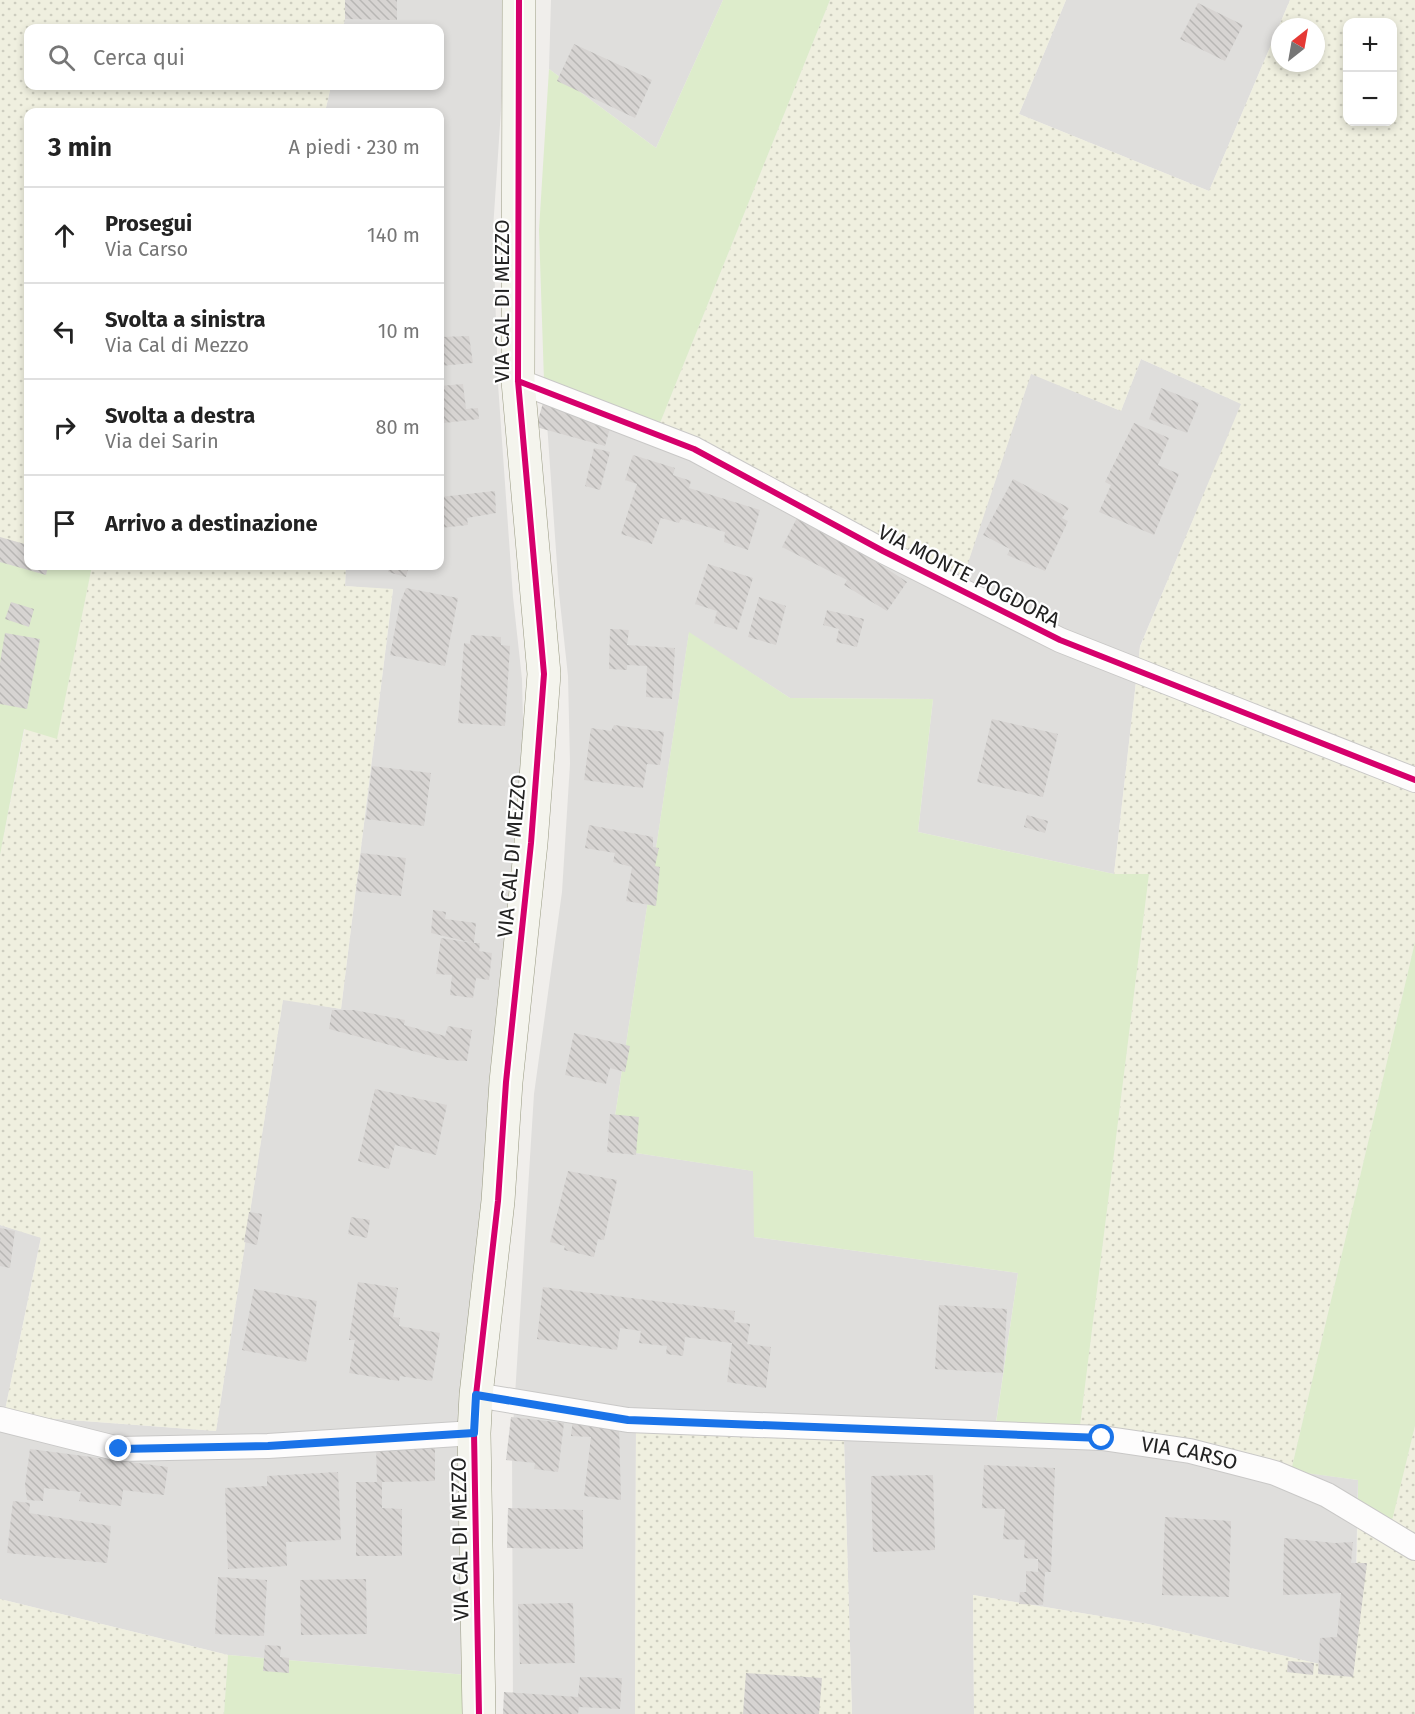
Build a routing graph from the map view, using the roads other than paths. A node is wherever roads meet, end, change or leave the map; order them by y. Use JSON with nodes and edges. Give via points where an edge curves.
{"nodes":[{"id":1,"x":519,"y":0,"type":"edge"},
{"id":2,"x":518,"y":381,"type":"junction"},
{"id":3,"x":1415,"y":780,"type":"edge"},
{"id":4,"x":476,"y":1395,"type":"junction"},
{"id":5,"x":0,"y":1419,"type":"edge"},
{"id":6,"x":474,"y":1433,"type":"junction"},
{"id":7,"x":1415,"y":1548,"type":"edge"},
{"id":8,"x":479,"y":1714,"type":"edge"}],
"edges":[{"from":1,"to":2,"type":"street","name":"VIA CAL DI MEZZO"},
{"from":2,"to":3,"type":"street","name":"VIA MONTE POGDORA","via":[[694,449],[1060,640]]},
{"from":2,"to":4,"type":"street","name":"VIA CAL DI MEZZO","via":[[544,674],[498,1201]]},
{"from":4,"to":6,"type":"street","name":"VIA CAL DI MEZZO"},
{"from":4,"to":7,"type":"street","name":"VIA CARSO","via":[[628,1420],[1102,1438],[1190,1451],[1275,1473],[1327,1495]]},
{"from":5,"to":6,"type":"street","via":[[119,1449],[268,1446]]},
{"from":6,"to":8,"type":"street","name":"VIA CAL DI MEZZO"}]}
